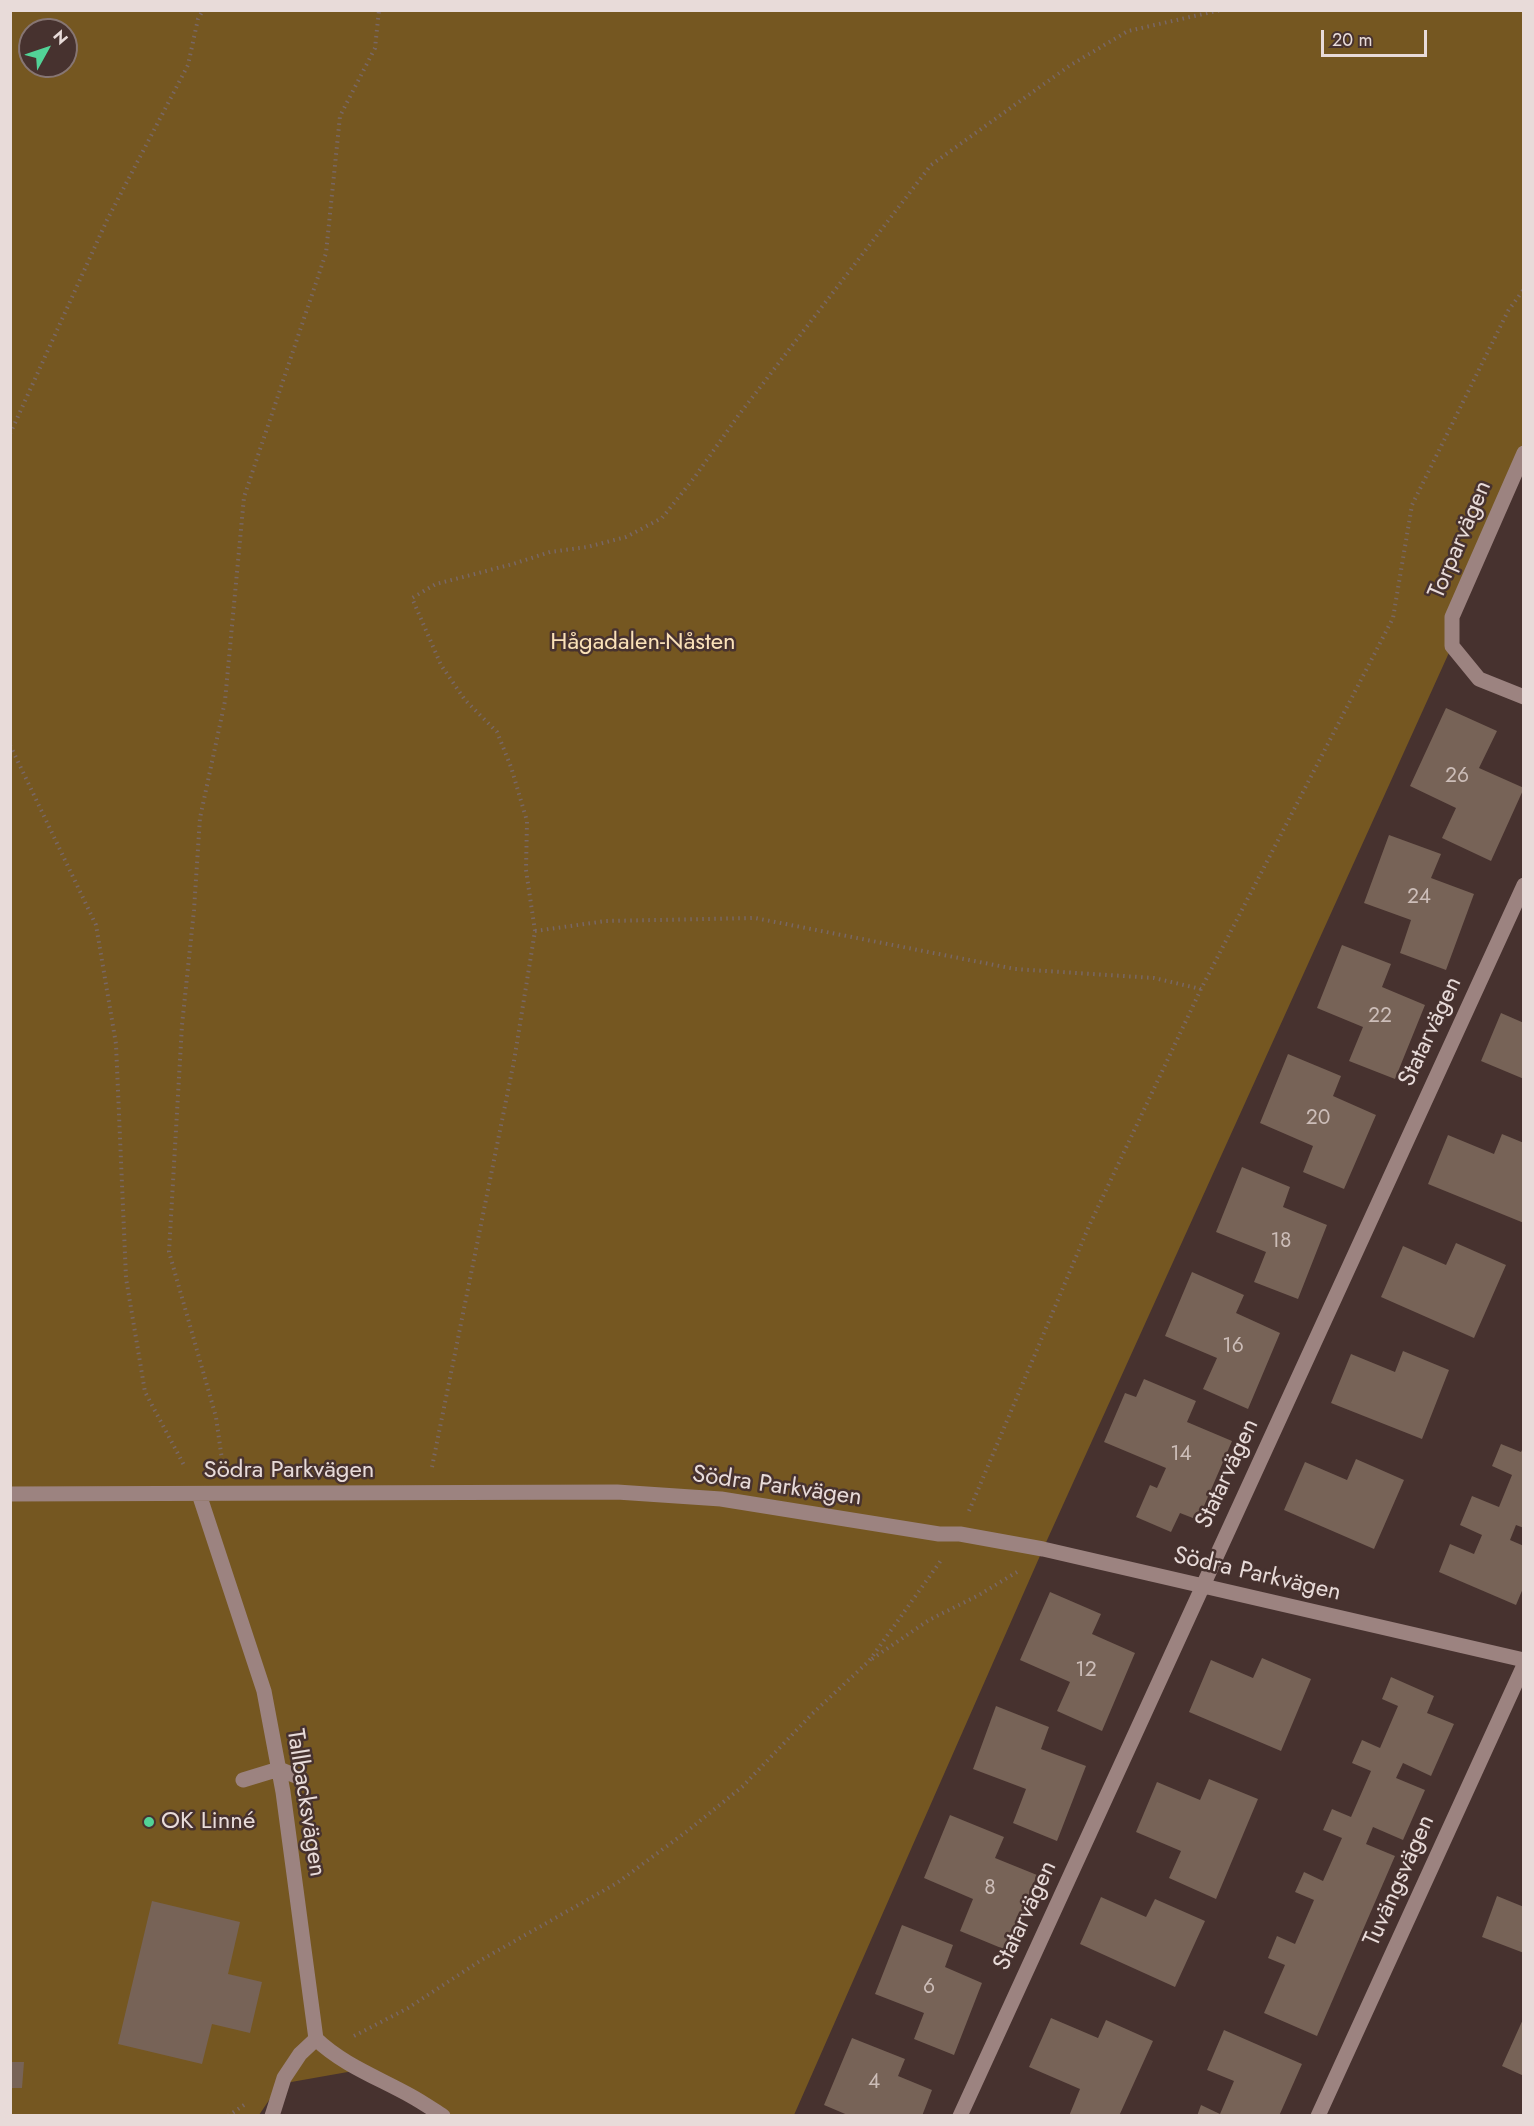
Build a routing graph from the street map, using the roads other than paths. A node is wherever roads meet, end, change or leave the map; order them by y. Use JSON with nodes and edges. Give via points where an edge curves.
{"nodes":[{"id":1,"x":1524,"y":453,"type":"edge"},
{"id":2,"x":1524,"y":697,"type":"edge"},
{"id":3,"x":1524,"y":885,"type":"edge"},
{"id":4,"x":10,"y":1494,"type":"edge"},
{"id":5,"x":200,"y":1494,"type":"junction"},
{"id":6,"x":1202,"y":1586,"type":"junction"},
{"id":7,"x":1524,"y":1660,"type":"edge"},
{"id":8,"x":1524,"y":1665,"type":"edge"},
{"id":9,"x":279,"y":1770,"type":"junction"},
{"id":10,"x":300,"y":1778,"type":"dead end"},
{"id":11,"x":243,"y":1780,"type":"dead end"},
{"id":12,"x":321,"y":2044,"type":"junction"},
{"id":13,"x":272,"y":2115,"type":"edge"},
{"id":14,"x":443,"y":2115,"type":"edge"},
{"id":15,"x":960,"y":2115,"type":"edge"},
{"id":16,"x":1318,"y":2115,"type":"edge"}],
"edges":[{"from":1,"to":2,"type":"street","name":"Torparvägen","via":[[1452,617],[1452,646],[1479,678]]},
{"from":3,"to":6,"type":"street","name":"Statarvägen"},
{"from":4,"to":5,"type":"street","name":"Södra Parkvägen"},
{"from":5,"to":6,"type":"street","name":"Södra Parkvägen","via":[[617,1492],[722,1499],[1043,1549]]},
{"from":5,"to":9,"type":"street","name":"Tallbacksvägen","via":[[264,1692]]},
{"from":6,"to":7,"type":"street","name":"Södra Parkvägen"},
{"from":6,"to":15,"type":"street","name":"Statarvägen"},
{"from":8,"to":16,"type":"street","name":"Tuvängsvägen"},
{"from":9,"to":10,"type":"street"},
{"from":9,"to":11,"type":"street"},
{"from":9,"to":12,"type":"street","name":"Tallbacksvägen"},
{"from":12,"to":13,"type":"street","via":[[300,2054],[284,2078]]},
{"from":12,"to":14,"type":"street","via":[[359,2070]]}]}
